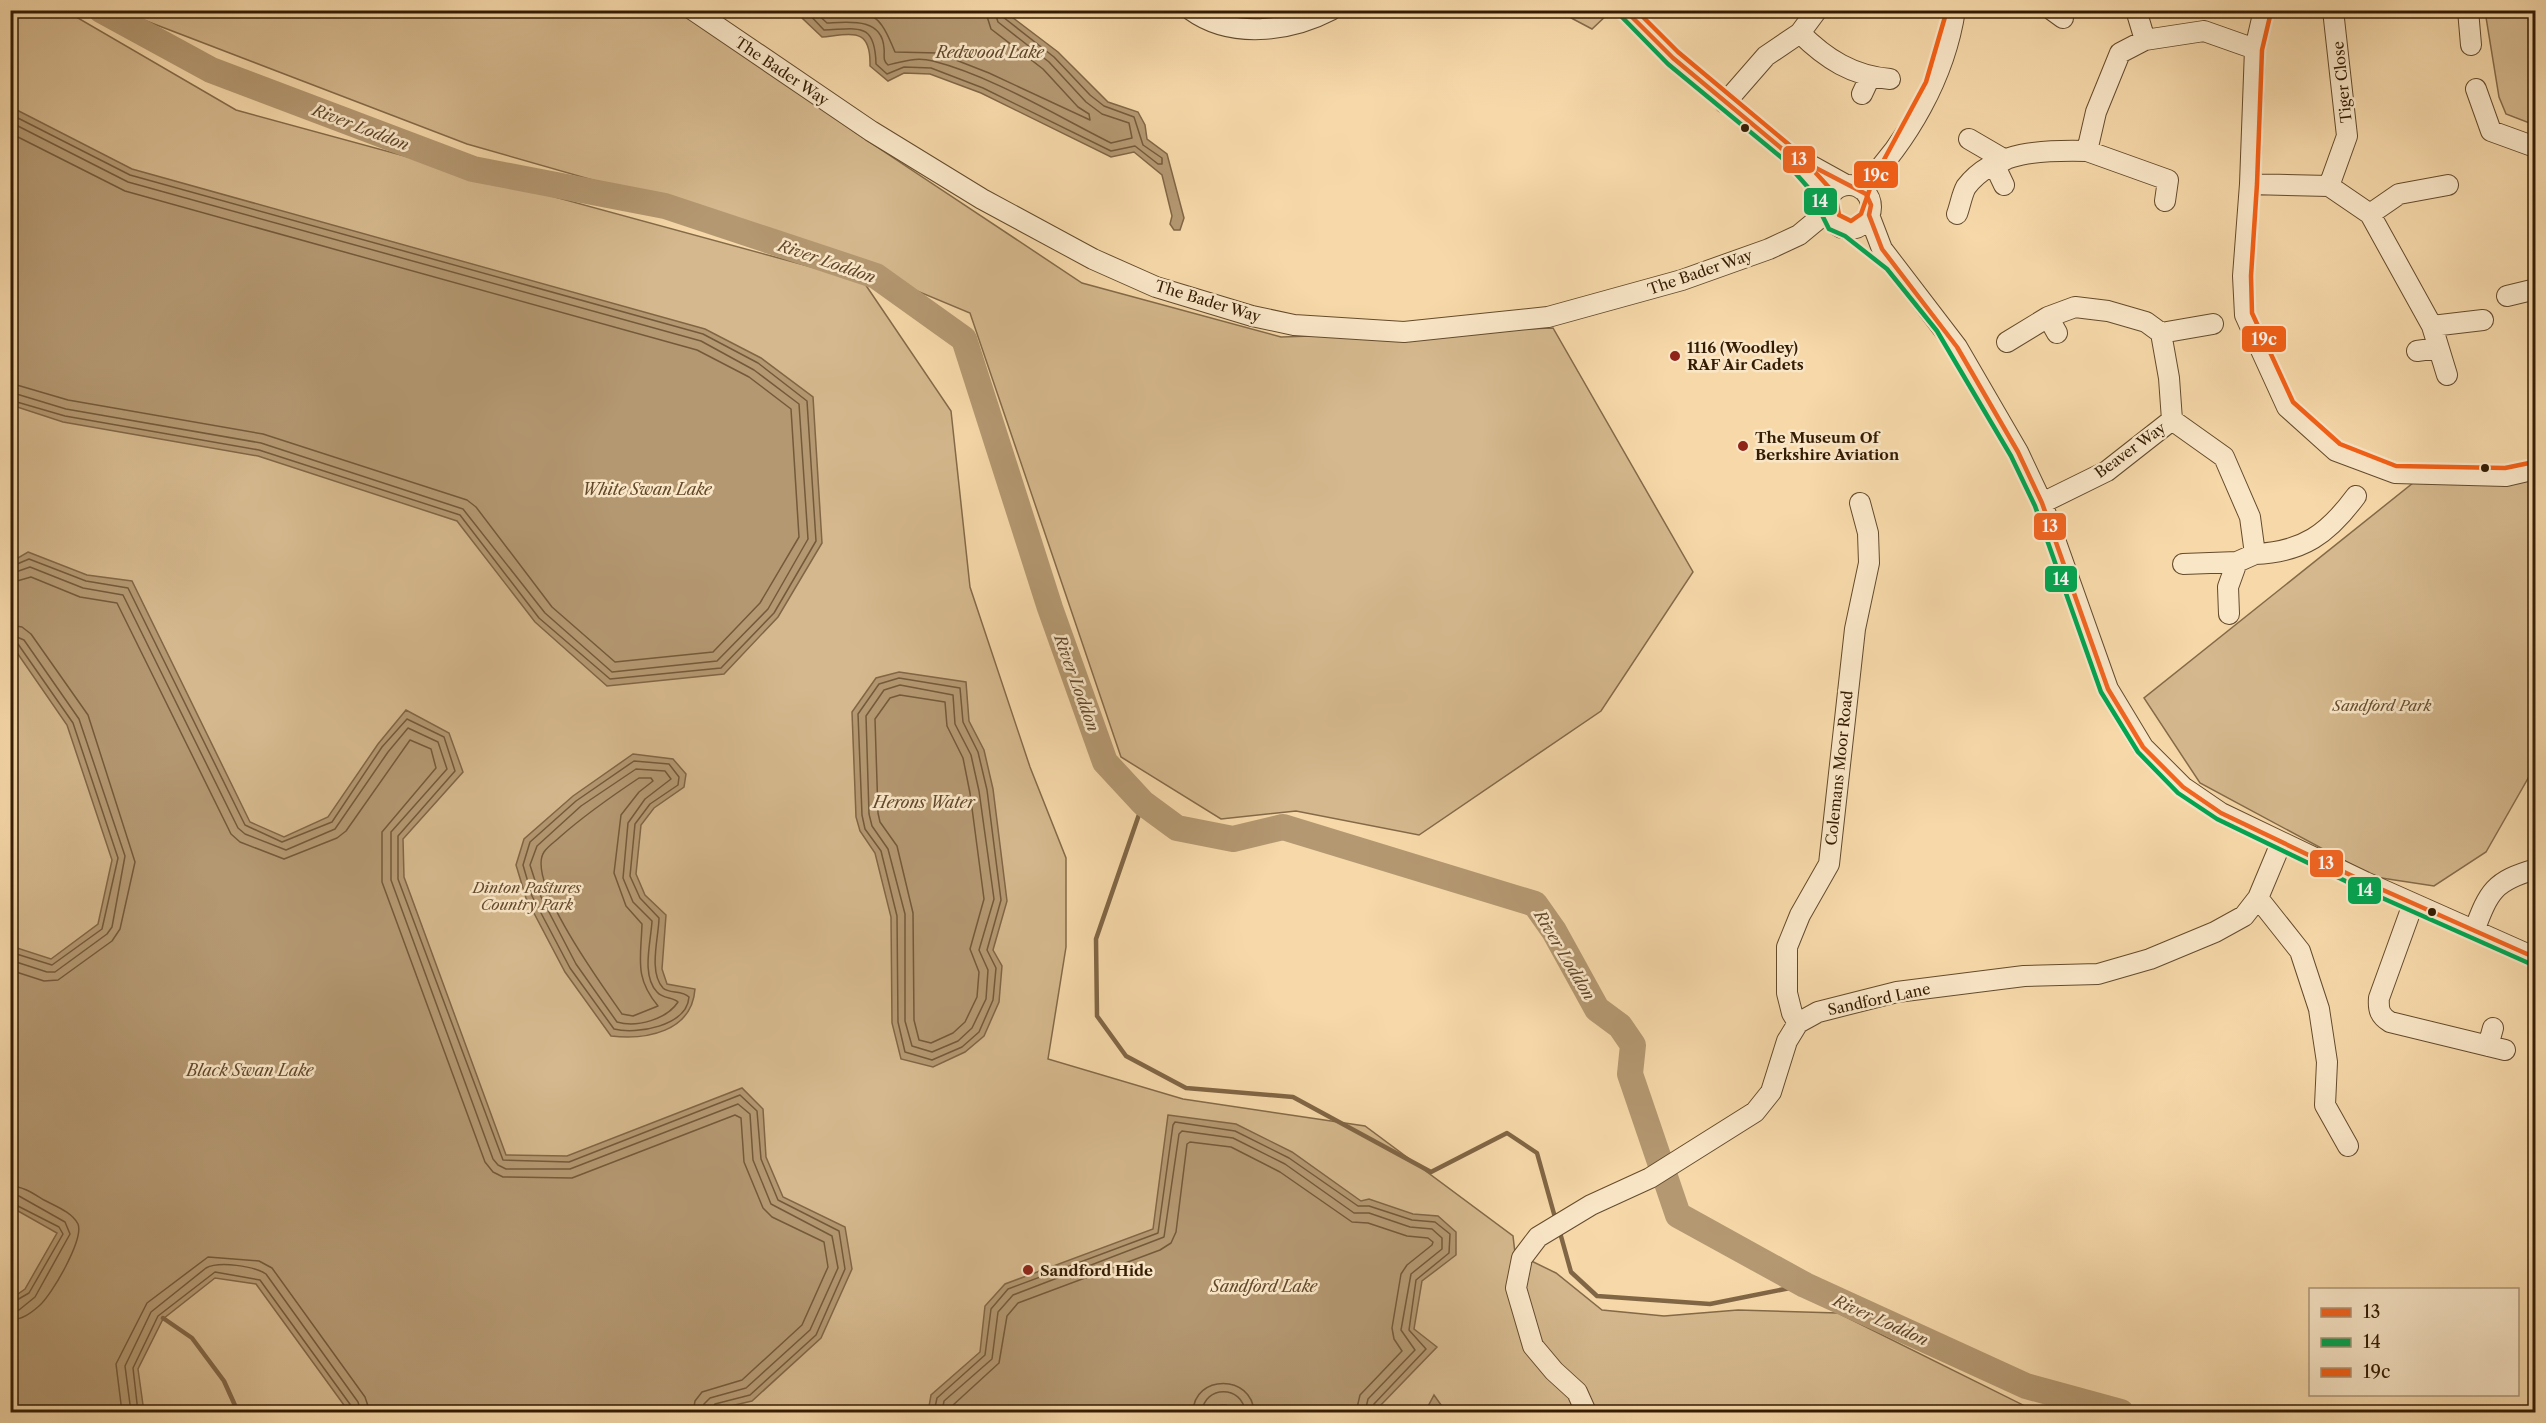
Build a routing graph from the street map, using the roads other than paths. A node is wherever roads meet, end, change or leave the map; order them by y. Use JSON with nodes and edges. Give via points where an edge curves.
{"nodes":[{"id":1,"x":693,"y":10,"type":"edge"},
{"id":2,"x":1191,"y":10,"type":"edge"},
{"id":3,"x":1331,"y":10,"type":"edge"},
{"id":4,"x":1625,"y":10,"type":"edge"},
{"id":5,"x":1817,"y":10,"type":"edge"},
{"id":6,"x":1955,"y":10,"type":"edge"},
{"id":7,"x":2136,"y":10,"type":"edge"},
{"id":8,"x":2264,"y":10,"type":"edge"},
{"id":9,"x":2468,"y":10,"type":"edge"},
{"id":10,"x":2332,"y":11,"type":"edge"},
{"id":11,"x":1800,"y":33,"type":"junction"},
{"id":12,"x":2145,"y":40,"type":"junction"},
{"id":13,"x":2471,"y":45,"type":"dead end"},
{"id":14,"x":2255,"y":49,"type":"junction"},
{"id":15,"x":1890,"y":79,"type":"dead end"},
{"id":16,"x":2476,"y":89,"type":"dead end"},
{"id":17,"x":1725,"y":103,"type":"junction"},
{"id":18,"x":1969,"y":139,"type":"dead end"},
{"id":19,"x":2535,"y":147,"type":"edge"},
{"id":20,"x":2087,"y":152,"type":"junction"},
{"id":21,"x":1787,"y":153,"type":"junction"},
{"id":22,"x":1999,"y":162,"type":"junction"},
{"id":23,"x":2250,"y":184,"type":"junction"},
{"id":24,"x":2004,"y":185,"type":"dead end"},
{"id":25,"x":2448,"y":185,"type":"dead end"},
{"id":26,"x":2329,"y":186,"type":"junction"},
{"id":27,"x":1862,"y":198,"type":"junction"},
{"id":28,"x":2165,"y":201,"type":"dead end"},
{"id":29,"x":1957,"y":214,"type":"dead end"},
{"id":30,"x":2370,"y":214,"type":"junction"},
{"id":31,"x":1836,"y":216,"type":"junction"},
{"id":32,"x":1892,"y":264,"type":"junction"},
{"id":33,"x":2535,"y":289,"type":"edge"},
{"id":34,"x":2507,"y":296,"type":"dead end"},
{"id":35,"x":2483,"y":320,"type":"dead end"},
{"id":36,"x":2213,"y":324,"type":"dead end"},
{"id":37,"x":2432,"y":326,"type":"junction"},
{"id":38,"x":2161,"y":333,"type":"junction"},
{"id":39,"x":2007,"y":342,"type":"dead end"},
{"id":40,"x":2438,"y":348,"type":"junction"},
{"id":41,"x":2416,"y":351,"type":"dead end"},
{"id":42,"x":2447,"y":375,"type":"dead end"},
{"id":43,"x":2172,"y":420,"type":"junction"},
{"id":44,"x":2535,"y":469,"type":"edge"},
{"id":45,"x":2356,"y":496,"type":"dead end"},
{"id":46,"x":1860,"y":503,"type":"dead end"},
{"id":47,"x":2042,"y":503,"type":"junction"},
{"id":48,"x":2246,"y":558,"type":"junction"},
{"id":49,"x":2183,"y":564,"type":"dead end"},
{"id":50,"x":2229,"y":614,"type":"dead end"},
{"id":51,"x":2282,"y":843,"type":"junction"},
{"id":52,"x":2535,"y":869,"type":"edge"},
{"id":53,"x":2258,"y":898,"type":"junction"},
{"id":54,"x":2414,"y":904,"type":"junction"},
{"id":55,"x":2474,"y":931,"type":"junction"},
{"id":56,"x":2535,"y":958,"type":"edge"},
{"id":57,"x":1798,"y":1023,"type":"junction"},
{"id":58,"x":2496,"y":1041,"type":"dead end"},
{"id":59,"x":2348,"y":1146,"type":"dead end"},
{"id":60,"x":1586,"y":1413,"type":"edge"}],
"edges":[{"from":1,"to":31,"type":"street","name":"The Bader Way","via":[[871,131],[1037,229],[1156,287],[1273,321],[1336,330],[1404,332],[1548,317],[1682,280],[1785,243]]},
{"from":2,"to":3,"type":"street","via":[[1206,21],[1236,28],[1281,28]]},
{"from":4,"to":17,"type":"street","via":[[1672,58]]},
{"from":5,"to":11,"type":"street"},
{"from":6,"to":27,"type":"street","via":[[1930,92]]},
{"from":7,"to":12,"type":"street"},
{"from":8,"to":14,"type":"street"},
{"from":9,"to":13,"type":"street"},
{"from":10,"to":26,"type":"street","name":"Tiger Close","via":[[2347,136]]},
{"from":11,"to":15,"type":"street","via":[[1866,86]]},
{"from":11,"to":17,"type":"street","via":[[1766,56]]},
{"from":12,"to":14,"type":"street","via":[[2204,31]]},
{"from":12,"to":20,"type":"street","via":[[2120,53],[2096,112]]},
{"from":14,"to":23,"type":"street"},
{"from":16,"to":19,"type":"street","via":[[2491,131]]},
{"from":17,"to":21,"type":"street"},
{"from":18,"to":22,"type":"street"},
{"from":20,"to":22,"type":"street","via":[[2037,150]]},
{"from":20,"to":28,"type":"street","via":[[2171,172]]},
{"from":21,"to":27,"type":"street"},
{"from":21,"to":31,"type":"street"},
{"from":22,"to":24,"type":"street"},
{"from":22,"to":29,"type":"street","via":[[1966,188]]},
{"from":23,"to":26,"type":"street"},
{"from":23,"to":44,"type":"street","via":[[2243,276],[2245,315],[2287,407],[2336,451],[2395,473],[2506,476]]},
{"from":25,"to":30,"type":"street","via":[[2399,194]]},
{"from":26,"to":30,"type":"street"},
{"from":27,"to":31,"type":"street","via":[[1862,224]]},
{"from":27,"to":31,"type":"street","via":[[1839,188]]},
{"from":27,"to":32,"type":"street"},
{"from":30,"to":37,"type":"street"},
{"from":31,"to":32,"type":"street"},
{"from":32,"to":47,"type":"street","via":[[1957,347],[2018,452]]},
{"from":33,"to":34,"type":"street"},
{"from":35,"to":37,"type":"street"},
{"from":36,"to":38,"type":"street"},
{"from":37,"to":40,"type":"street"},
{"from":38,"to":39,"type":"street","via":[[2146,322],[2075,307],[2052,325]]},
{"from":38,"to":43,"type":"street","name":"Beaver Way"},
{"from":40,"to":41,"type":"street"},
{"from":40,"to":42,"type":"street"},
{"from":43,"to":47,"type":"street","name":"Beaver Way","via":[[2107,471]]},
{"from":43,"to":48,"type":"street","via":[[2224,457],[2250,517]]},
{"from":45,"to":48,"type":"street","via":[[2337,521],[2309,543]]},
{"from":46,"to":57,"type":"street","name":"Colemans Moor Road","via":[[1868,533],[1869,563],[1855,629],[1828,864],[1787,947],[1787,993]]},
{"from":47,"to":51,"type":"street","via":[[2108,688],[2143,747],[2204,803]]},
{"from":48,"to":49,"type":"street"},
{"from":48,"to":50,"type":"street","via":[[2228,587]]},
{"from":51,"to":53,"type":"street","name":"Sandford Lane"},
{"from":51,"to":54,"type":"street"},
{"from":52,"to":55,"type":"street","via":[[2500,882]]},
{"from":53,"to":57,"type":"street","name":"Sandford Lane","via":[[2244,916],[2215,932],[2150,959],[2098,974],[2024,976],[1897,992],[1818,1012]]},
{"from":53,"to":59,"type":"street","via":[[2300,951],[2319,1009],[2327,1062],[2325,1105]]},
{"from":54,"to":55,"type":"street"},
{"from":54,"to":58,"type":"street","via":[[2379,998],[2382,1017],[2390,1022]]},
{"from":55,"to":56,"type":"street"},
{"from":57,"to":60,"type":"street","via":[[1787,1041],[1771,1092],[1755,1112],[1650,1178],[1575,1214],[1538,1237],[1522,1258],[1517,1278],[1522,1314],[1533,1346],[1577,1392]]}]}
